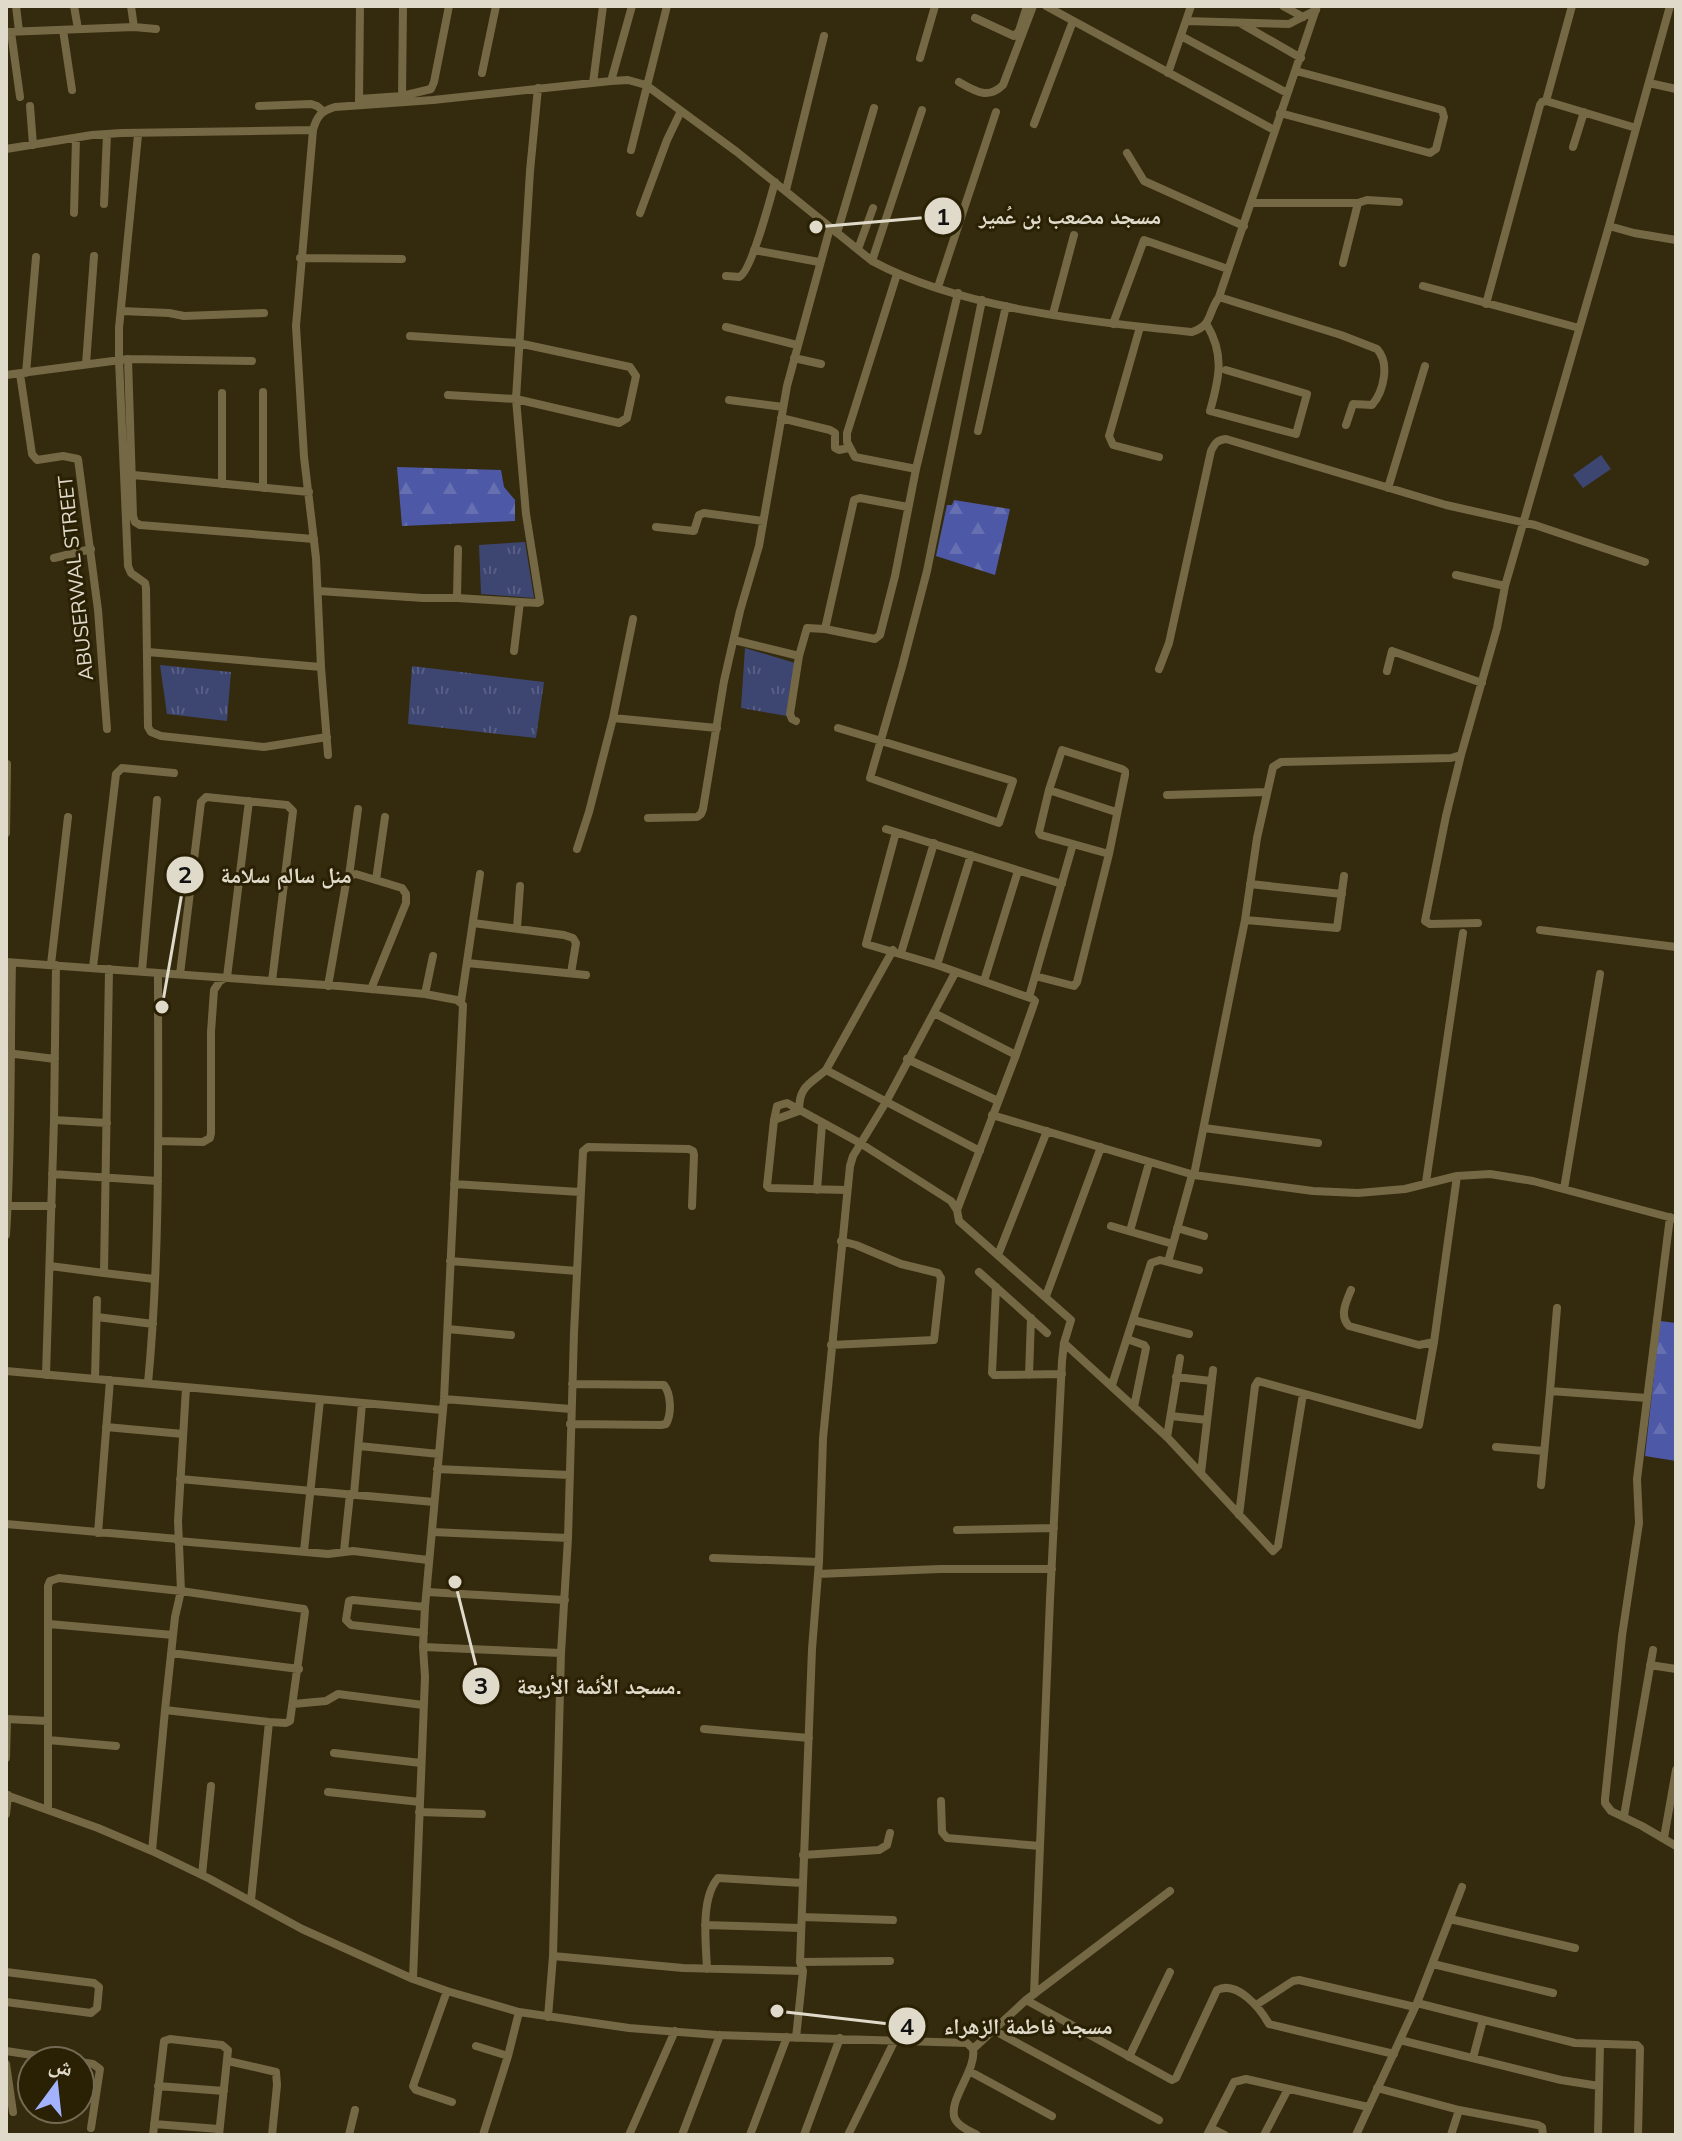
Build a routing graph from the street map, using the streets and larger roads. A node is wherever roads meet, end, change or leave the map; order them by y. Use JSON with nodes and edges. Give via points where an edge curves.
{"nodes":[{"id":1,"x":16,"y":6,"type":"edge"},
{"id":2,"x":74,"y":6,"type":"edge"},
{"id":3,"x":131,"y":6,"type":"edge"},
{"id":4,"x":360,"y":6,"type":"edge"},
{"id":5,"x":403,"y":6,"type":"edge"},
{"id":6,"x":449,"y":6,"type":"edge"},
{"id":7,"x":496,"y":6,"type":"edge"},
{"id":8,"x":603,"y":6,"type":"edge"},
{"id":9,"x":632,"y":6,"type":"edge"},
{"id":10,"x":667,"y":6,"type":"edge"},
{"id":11,"x":935,"y":6,"type":"edge"},
{"id":12,"x":1027,"y":6,"type":"edge"},
{"id":13,"x":1033,"y":6,"type":"edge"},
{"id":14,"x":1046,"y":6,"type":"edge"},
{"id":15,"x":1191,"y":6,"type":"edge"},
{"id":16,"x":1283,"y":6,"type":"edge"},
{"id":17,"x":1572,"y":6,"type":"edge"},
{"id":18,"x":1670,"y":6,"type":"edge"},
{"id":19,"x":1316,"y":8,"type":"edge"},
{"id":20,"x":1056,"y":9,"type":"edge"},
{"id":21,"x":1303,"y":17,"type":"junction"},
{"id":22,"x":975,"y":18,"type":"dead end"},
{"id":23,"x":1073,"y":21,"type":"junction"},
{"id":24,"x":1186,"y":21,"type":"junction"},
{"id":25,"x":1240,"y":23,"type":"junction"},
{"id":26,"x":134,"y":27,"type":"junction"},
{"id":27,"x":78,"y":29,"type":"junction"},
{"id":28,"x":156,"y":29,"type":"dead end"},
{"id":29,"x":63,"y":30,"type":"junction"},
{"id":30,"x":12,"y":32,"type":"edge"},
{"id":31,"x":824,"y":36,"type":"dead end"},
{"id":32,"x":1181,"y":36,"type":"junction"},
{"id":33,"x":920,"y":58,"type":"dead end"},
{"id":34,"x":1301,"y":58,"type":"junction"},
{"id":35,"x":1296,"y":71,"type":"junction"},
{"id":36,"x":482,"y":73,"type":"dead end"},
{"id":37,"x":1168,"y":73,"type":"junction"},
{"id":38,"x":611,"y":81,"type":"junction"},
{"id":39,"x":959,"y":82,"type":"dead end"},
{"id":40,"x":593,"y":83,"type":"junction"},
{"id":41,"x":1649,"y":83,"type":"junction"},
{"id":42,"x":646,"y":85,"type":"junction"},
{"id":43,"x":538,"y":88,"type":"junction"},
{"id":44,"x":1676,"y":89,"type":"edge"},
{"id":45,"x":72,"y":90,"type":"dead end"},
{"id":46,"x":1287,"y":93,"type":"junction"},
{"id":47,"x":402,"y":96,"type":"junction"},
{"id":48,"x":20,"y":97,"type":"dead end"},
{"id":49,"x":1546,"y":101,"type":"junction"},
{"id":50,"x":359,"y":102,"type":"junction"},
{"id":51,"x":30,"y":106,"type":"dead end"},
{"id":52,"x":259,"y":106,"type":"dead end"},
{"id":53,"x":874,"y":108,"type":"dead end"},
{"id":54,"x":922,"y":110,"type":"dead end"},
{"id":55,"x":323,"y":111,"type":"junction"},
{"id":56,"x":681,"y":111,"type":"junction"},
{"id":57,"x":996,"y":112,"type":"dead end"},
{"id":58,"x":1584,"y":112,"type":"junction"},
{"id":59,"x":1280,"y":113,"type":"junction"},
{"id":60,"x":1034,"y":124,"type":"dead end"},
{"id":61,"x":1636,"y":128,"type":"junction"},
{"id":62,"x":313,"y":130,"type":"junction"},
{"id":63,"x":1274,"y":130,"type":"junction"},
{"id":64,"x":107,"y":134,"type":"junction"},
{"id":65,"x":138,"y":135,"type":"junction"},
{"id":66,"x":76,"y":138,"type":"junction"},
{"id":67,"x":33,"y":145,"type":"junction"},
{"id":68,"x":1573,"y":147,"type":"dead end"},
{"id":69,"x":6,"y":149,"type":"edge"},
{"id":70,"x":631,"y":150,"type":"dead end"},
{"id":71,"x":1127,"y":153,"type":"dead end"},
{"id":72,"x":775,"y":182,"type":"junction"},
{"id":73,"x":786,"y":190,"type":"junction"},
{"id":74,"x":1399,"y":202,"type":"dead end"},
{"id":75,"x":1251,"y":203,"type":"junction"},
{"id":76,"x":1358,"y":203,"type":"junction"},
{"id":77,"x":104,"y":204,"type":"dead end"},
{"id":78,"x":873,"y":208,"type":"dead end"},
{"id":79,"x":74,"y":213,"type":"dead end"},
{"id":80,"x":640,"y":213,"type":"dead end"},
{"id":81,"x":1244,"y":226,"type":"junction"},
{"id":82,"x":1609,"y":226,"type":"junction"},
{"id":83,"x":833,"y":230,"type":"junction"},
{"id":84,"x":1074,"y":235,"type":"dead end"},
{"id":85,"x":1676,"y":240,"type":"edge"},
{"id":86,"x":858,"y":249,"type":"junction"},
{"id":87,"x":754,"y":250,"type":"junction"},
{"id":88,"x":94,"y":256,"type":"dead end"},
{"id":89,"x":36,"y":257,"type":"dead end"},
{"id":90,"x":300,"y":258,"type":"junction"},
{"id":91,"x":402,"y":259,"type":"dead end"},
{"id":92,"x":872,"y":261,"type":"junction"},
{"id":93,"x":819,"y":262,"type":"junction"},
{"id":94,"x":1343,"y":263,"type":"dead end"},
{"id":95,"x":1228,"y":269,"type":"junction"},
{"id":96,"x":897,"y":274,"type":"junction"},
{"id":97,"x":726,"y":276,"type":"dead end"},
{"id":98,"x":1423,"y":286,"type":"dead end"},
{"id":99,"x":938,"y":287,"type":"junction"},
{"id":100,"x":958,"y":293,"type":"junction"},
{"id":101,"x":1219,"y":297,"type":"junction"},
{"id":102,"x":982,"y":300,"type":"junction"},
{"id":103,"x":1486,"y":304,"type":"junction"},
{"id":104,"x":1006,"y":306,"type":"junction"},
{"id":105,"x":121,"y":311,"type":"junction"},
{"id":106,"x":264,"y":313,"type":"dead end"},
{"id":107,"x":1053,"y":314,"type":"junction"},
{"id":108,"x":1113,"y":324,"type":"junction"},
{"id":109,"x":726,"y":327,"type":"dead end"},
{"id":110,"x":1140,"y":327,"type":"junction"},
{"id":111,"x":1207,"y":328,"type":"junction"},
{"id":112,"x":1579,"y":328,"type":"junction"},
{"id":113,"x":410,"y":336,"type":"dead end"},
{"id":114,"x":518,"y":343,"type":"junction"},
{"id":115,"x":797,"y":345,"type":"junction"},
{"id":116,"x":794,"y":358,"type":"junction"},
{"id":117,"x":124,"y":360,"type":"junction"},
{"id":118,"x":252,"y":361,"type":"dead end"},
{"id":119,"x":86,"y":364,"type":"junction"},
{"id":120,"x":821,"y":364,"type":"dead end"},
{"id":121,"x":1425,"y":366,"type":"dead end"},
{"id":122,"x":1226,"y":370,"type":"dead end"},
{"id":123,"x":23,"y":373,"type":"junction"},
{"id":124,"x":6,"y":375,"type":"edge"},
{"id":125,"x":263,"y":392,"type":"dead end"},
{"id":126,"x":222,"y":393,"type":"dead end"},
{"id":127,"x":448,"y":395,"type":"dead end"},
{"id":128,"x":516,"y":399,"type":"junction"},
{"id":129,"x":729,"y":400,"type":"dead end"},
{"id":130,"x":783,"y":407,"type":"junction"},
{"id":131,"x":781,"y":418,"type":"junction"},
{"id":132,"x":1346,"y":425,"type":"dead end"},
{"id":133,"x":978,"y":431,"type":"dead end"},
{"id":134,"x":849,"y":448,"type":"junction"},
{"id":135,"x":1159,"y":457,"type":"dead end"},
{"id":136,"x":916,"y":469,"type":"junction"},
{"id":137,"x":133,"y":475,"type":"junction"},
{"id":138,"x":222,"y":484,"type":"junction"},
{"id":139,"x":263,"y":488,"type":"junction"},
{"id":140,"x":1388,"y":488,"type":"junction"},
{"id":141,"x":309,"y":492,"type":"junction"},
{"id":142,"x":908,"y":507,"type":"junction"},
{"id":143,"x":763,"y":521,"type":"junction"},
{"id":144,"x":1524,"y":525,"type":"junction"},
{"id":145,"x":656,"y":527,"type":"dead end"},
{"id":146,"x":314,"y":539,"type":"junction"},
{"id":147,"x":91,"y":549,"type":"junction"},
{"id":148,"x":458,"y":549,"type":"dead end"},
{"id":149,"x":54,"y":558,"type":"dead end"},
{"id":150,"x":1645,"y":562,"type":"dead end"},
{"id":151,"x":1456,"y":575,"type":"dead end"},
{"id":152,"x":1505,"y":586,"type":"junction"},
{"id":153,"x":319,"y":591,"type":"junction"},
{"id":154,"x":457,"y":598,"type":"junction"},
{"id":155,"x":520,"y":602,"type":"junction"},
{"id":156,"x":633,"y":619,"type":"dead end"},
{"id":157,"x":825,"y":629,"type":"junction"},
{"id":158,"x":734,"y":640,"type":"junction"},
{"id":159,"x":514,"y":651,"type":"dead end"},
{"id":160,"x":148,"y":652,"type":"junction"},
{"id":161,"x":799,"y":656,"type":"junction"},
{"id":162,"x":321,"y":667,"type":"junction"},
{"id":163,"x":1159,"y":669,"type":"dead end"},
{"id":164,"x":1387,"y":671,"type":"dead end"},
{"id":165,"x":1482,"y":683,"type":"junction"},
{"id":166,"x":613,"y":718,"type":"junction"},
{"id":167,"x":796,"y":721,"type":"dead end"},
{"id":168,"x":717,"y":728,"type":"junction"},
{"id":169,"x":838,"y":728,"type":"dead end"},
{"id":170,"x":107,"y":729,"type":"dead end"},
{"id":171,"x":327,"y":737,"type":"junction"},
{"id":172,"x":880,"y":741,"type":"junction"},
{"id":173,"x":328,"y":755,"type":"dead end"},
{"id":174,"x":1461,"y":755,"type":"junction"},
{"id":175,"x":7,"y":764,"type":"edge"},
{"id":176,"x":174,"y":773,"type":"dead end"},
{"id":177,"x":1049,"y":790,"type":"junction"},
{"id":178,"x":1267,"y":792,"type":"junction"},
{"id":179,"x":6,"y":794,"type":"edge"},
{"id":180,"x":1167,"y":795,"type":"dead end"},
{"id":181,"x":157,"y":800,"type":"dead end"},
{"id":182,"x":249,"y":801,"type":"junction"},
{"id":183,"x":358,"y":809,"type":"dead end"},
{"id":184,"x":1116,"y":812,"type":"junction"},
{"id":185,"x":68,"y":817,"type":"dead end"},
{"id":186,"x":385,"y":817,"type":"dead end"},
{"id":187,"x":648,"y":818,"type":"dead end"},
{"id":188,"x":886,"y":829,"type":"dead end"},
{"id":189,"x":896,"y":832,"type":"junction"},
{"id":190,"x":6,"y":833,"type":"edge"},
{"id":191,"x":934,"y":843,"type":"junction"},
{"id":192,"x":1073,"y":844,"type":"junction"},
{"id":193,"x":577,"y":849,"type":"dead end"},
{"id":194,"x":1109,"y":854,"type":"junction"},
{"id":195,"x":971,"y":855,"type":"junction"},
{"id":196,"x":1018,"y":871,"type":"junction"},
{"id":197,"x":480,"y":874,"type":"dead end"},
{"id":198,"x":349,"y":876,"type":"junction"},
{"id":199,"x":1344,"y":876,"type":"dead end"},
{"id":200,"x":376,"y":880,"type":"junction"},
{"id":201,"x":1062,"y":884,"type":"junction"},
{"id":202,"x":1250,"y":884,"type":"junction"},
{"id":203,"x":520,"y":886,"type":"dead end"},
{"id":204,"x":1342,"y":894,"type":"junction"},
{"id":205,"x":1245,"y":920,"type":"junction"},
{"id":206,"x":473,"y":923,"type":"junction"},
{"id":207,"x":1478,"y":923,"type":"dead end"},
{"id":208,"x":517,"y":928,"type":"junction"},
{"id":209,"x":1540,"y":930,"type":"dead end"},
{"id":210,"x":1463,"y":933,"type":"dead end"},
{"id":211,"x":1676,"y":947,"type":"edge"},
{"id":212,"x":897,"y":952,"type":"junction"},
{"id":213,"x":433,"y":956,"type":"dead end"},
{"id":214,"x":9,"y":963,"type":"edge"},
{"id":215,"x":467,"y":963,"type":"junction"},
{"id":216,"x":53,"y":964,"type":"junction"},
{"id":217,"x":937,"y":965,"type":"junction"},
{"id":218,"x":93,"y":967,"type":"junction"},
{"id":219,"x":109,"y":969,"type":"junction"},
{"id":220,"x":142,"y":971,"type":"junction"},
{"id":221,"x":158,"y":973,"type":"junction"},
{"id":222,"x":571,"y":973,"type":"junction"},
{"id":223,"x":955,"y":973,"type":"junction"},
{"id":224,"x":180,"y":974,"type":"junction"},
{"id":225,"x":1600,"y":974,"type":"dead end"},
{"id":226,"x":586,"y":975,"type":"dead end"},
{"id":227,"x":1035,"y":976,"type":"junction"},
{"id":228,"x":227,"y":977,"type":"junction"},
{"id":229,"x":9,"y":981,"type":"edge"},
{"id":230,"x":272,"y":981,"type":"junction"},
{"id":231,"x":984,"y":981,"type":"junction"},
{"id":232,"x":328,"y":986,"type":"junction"},
{"id":233,"x":371,"y":989,"type":"junction"},
{"id":234,"x":425,"y":994,"type":"junction"},
{"id":235,"x":1029,"y":997,"type":"junction"},
{"id":236,"x":461,"y":1002,"type":"junction"},
{"id":237,"x":934,"y":1013,"type":"junction"},
{"id":238,"x":8,"y":1053,"type":"edge"},
{"id":239,"x":1016,"y":1055,"type":"junction"},
{"id":240,"x":55,"y":1059,"type":"junction"},
{"id":241,"x":907,"y":1059,"type":"junction"},
{"id":242,"x":826,"y":1070,"type":"junction"},
{"id":243,"x":998,"y":1101,"type":"junction"},
{"id":244,"x":886,"y":1102,"type":"junction"},
{"id":245,"x":799,"y":1111,"type":"junction"},
{"id":246,"x":992,"y":1115,"type":"junction"},
{"id":247,"x":54,"y":1120,"type":"junction"},
{"id":248,"x":107,"y":1123,"type":"junction"},
{"id":249,"x":822,"y":1124,"type":"junction"},
{"id":250,"x":1204,"y":1128,"type":"junction"},
{"id":251,"x":1047,"y":1131,"type":"junction"},
{"id":252,"x":158,"y":1141,"type":"junction"},
{"id":253,"x":860,"y":1143,"type":"junction"},
{"id":254,"x":1318,"y":1143,"type":"dead end"},
{"id":255,"x":1101,"y":1147,"type":"junction"},
{"id":256,"x":980,"y":1151,"type":"junction"},
{"id":257,"x":1149,"y":1163,"type":"junction"},
{"id":258,"x":52,"y":1174,"type":"junction"},
{"id":259,"x":1193,"y":1175,"type":"junction"},
{"id":260,"x":1457,"y":1176,"type":"junction"},
{"id":261,"x":105,"y":1178,"type":"junction"},
{"id":262,"x":158,"y":1181,"type":"junction"},
{"id":263,"x":1426,"y":1182,"type":"junction"},
{"id":264,"x":454,"y":1184,"type":"junction"},
{"id":265,"x":1564,"y":1189,"type":"junction"},
{"id":266,"x":817,"y":1190,"type":"junction"},
{"id":267,"x":846,"y":1190,"type":"junction"},
{"id":268,"x":580,"y":1192,"type":"junction"},
{"id":269,"x":7,"y":1206,"type":"edge"},
{"id":270,"x":52,"y":1206,"type":"junction"},
{"id":271,"x":692,"y":1206,"type":"dead end"},
{"id":272,"x":957,"y":1210,"type":"junction"},
{"id":273,"x":1674,"y":1216,"type":"edge"},
{"id":274,"x":1111,"y":1226,"type":"dead end"},
{"id":275,"x":1177,"y":1228,"type":"junction"},
{"id":276,"x":1130,"y":1231,"type":"junction"},
{"id":277,"x":6,"y":1235,"type":"edge"},
{"id":278,"x":1204,"y":1236,"type":"dead end"},
{"id":279,"x":841,"y":1241,"type":"junction"},
{"id":280,"x":1173,"y":1244,"type":"junction"},
{"id":281,"x":998,"y":1255,"type":"junction"},
{"id":282,"x":450,"y":1261,"type":"junction"},
{"id":283,"x":1168,"y":1262,"type":"junction"},
{"id":284,"x":50,"y":1266,"type":"junction"},
{"id":285,"x":1199,"y":1270,"type":"dead end"},
{"id":286,"x":577,"y":1271,"type":"junction"},
{"id":287,"x":979,"y":1272,"type":"dead end"},
{"id":288,"x":104,"y":1273,"type":"junction"},
{"id":289,"x":154,"y":1279,"type":"junction"},
{"id":290,"x":996,"y":1287,"type":"junction"},
{"id":291,"x":1351,"y":1290,"type":"dead end"},
{"id":292,"x":1046,"y":1296,"type":"junction"},
{"id":293,"x":97,"y":1300,"type":"dead end"},
{"id":294,"x":1557,"y":1308,"type":"dead end"},
{"id":295,"x":97,"y":1317,"type":"junction"},
{"id":296,"x":1031,"y":1318,"type":"junction"},
{"id":297,"x":1133,"y":1320,"type":"junction"},
{"id":298,"x":153,"y":1324,"type":"junction"},
{"id":299,"x":448,"y":1329,"type":"junction"},
{"id":300,"x":1047,"y":1333,"type":"dead end"},
{"id":301,"x":1189,"y":1334,"type":"dead end"},
{"id":302,"x":511,"y":1335,"type":"dead end"},
{"id":303,"x":1127,"y":1339,"type":"junction"},
{"id":304,"x":1434,"y":1342,"type":"junction"},
{"id":305,"x":1064,"y":1343,"type":"junction"},
{"id":306,"x":831,"y":1345,"type":"junction"},
{"id":307,"x":1180,"y":1358,"type":"dead end"},
{"id":308,"x":1213,"y":1370,"type":"dead end"},
{"id":309,"x":6,"y":1371,"type":"edge"},
{"id":310,"x":1062,"y":1374,"type":"junction"},
{"id":311,"x":46,"y":1375,"type":"junction"},
{"id":312,"x":1029,"y":1375,"type":"junction"},
{"id":313,"x":1176,"y":1377,"type":"junction"},
{"id":314,"x":95,"y":1378,"type":"junction"},
{"id":315,"x":110,"y":1380,"type":"junction"},
{"id":316,"x":1211,"y":1381,"type":"junction"},
{"id":317,"x":148,"y":1383,"type":"junction"},
{"id":318,"x":572,"y":1384,"type":"junction"},
{"id":319,"x":1112,"y":1385,"type":"junction"},
{"id":320,"x":186,"y":1388,"type":"junction"},
{"id":321,"x":1550,"y":1391,"type":"junction"},
{"id":322,"x":1303,"y":1394,"type":"junction"},
{"id":323,"x":1647,"y":1398,"type":"junction"},
{"id":324,"x":444,"y":1399,"type":"junction"},
{"id":325,"x":320,"y":1400,"type":"junction"},
{"id":326,"x":362,"y":1404,"type":"junction"},
{"id":327,"x":1134,"y":1407,"type":"junction"},
{"id":328,"x":571,"y":1409,"type":"junction"},
{"id":329,"x":442,"y":1410,"type":"junction"},
{"id":330,"x":1171,"y":1416,"type":"junction"},
{"id":331,"x":1207,"y":1420,"type":"junction"},
{"id":332,"x":570,"y":1424,"type":"junction"},
{"id":333,"x":106,"y":1427,"type":"junction"},
{"id":334,"x":183,"y":1434,"type":"junction"},
{"id":335,"x":1167,"y":1437,"type":"junction"},
{"id":336,"x":359,"y":1446,"type":"junction"},
{"id":337,"x":1496,"y":1447,"type":"dead end"},
{"id":338,"x":1544,"y":1451,"type":"junction"},
{"id":339,"x":439,"y":1454,"type":"junction"},
{"id":340,"x":437,"y":1469,"type":"junction"},
{"id":341,"x":1201,"y":1473,"type":"junction"},
{"id":342,"x":570,"y":1475,"type":"junction"},
{"id":343,"x":180,"y":1479,"type":"junction"},
{"id":344,"x":1541,"y":1485,"type":"dead end"},
{"id":345,"x":311,"y":1491,"type":"junction"},
{"id":346,"x":352,"y":1494,"type":"junction"},
{"id":347,"x":434,"y":1502,"type":"junction"},
{"id":348,"x":1239,"y":1515,"type":"junction"},
{"id":349,"x":6,"y":1524,"type":"edge"},
{"id":350,"x":1054,"y":1528,"type":"junction"},
{"id":351,"x":957,"y":1530,"type":"dead end"},
{"id":352,"x":433,"y":1532,"type":"junction"},
{"id":353,"x":98,"y":1533,"type":"junction"},
{"id":354,"x":568,"y":1538,"type":"junction"},
{"id":355,"x":178,"y":1540,"type":"junction"},
{"id":356,"x":304,"y":1551,"type":"junction"},
{"id":357,"x":344,"y":1551,"type":"junction"},
{"id":358,"x":713,"y":1558,"type":"dead end"},
{"id":359,"x":428,"y":1560,"type":"junction"},
{"id":360,"x":819,"y":1562,"type":"junction"},
{"id":361,"x":1052,"y":1569,"type":"junction"},
{"id":362,"x":818,"y":1574,"type":"junction"},
{"id":363,"x":181,"y":1591,"type":"junction"},
{"id":364,"x":427,"y":1592,"type":"junction"},
{"id":365,"x":565,"y":1600,"type":"junction"},
{"id":366,"x":425,"y":1607,"type":"junction"},
{"id":367,"x":49,"y":1624,"type":"junction"},
{"id":368,"x":424,"y":1633,"type":"junction"},
{"id":369,"x":173,"y":1635,"type":"junction"},
{"id":370,"x":423,"y":1647,"type":"junction"},
{"id":371,"x":1653,"y":1650,"type":"dead end"},
{"id":372,"x":171,"y":1653,"type":"junction"},
{"id":373,"x":561,"y":1653,"type":"junction"},
{"id":374,"x":1650,"y":1665,"type":"junction"},
{"id":375,"x":299,"y":1669,"type":"junction"},
{"id":376,"x":1676,"y":1669,"type":"edge"},
{"id":377,"x":293,"y":1704,"type":"junction"},
{"id":378,"x":423,"y":1705,"type":"junction"},
{"id":379,"x":165,"y":1710,"type":"junction"},
{"id":380,"x":6,"y":1719,"type":"edge"},
{"id":381,"x":48,"y":1721,"type":"junction"},
{"id":382,"x":269,"y":1722,"type":"junction"},
{"id":383,"x":704,"y":1729,"type":"dead end"},
{"id":384,"x":809,"y":1738,"type":"junction"},
{"id":385,"x":48,"y":1740,"type":"junction"},
{"id":386,"x":116,"y":1746,"type":"dead end"},
{"id":387,"x":334,"y":1753,"type":"dead end"},
{"id":388,"x":6,"y":1758,"type":"edge"},
{"id":389,"x":421,"y":1763,"type":"junction"},
{"id":390,"x":1676,"y":1770,"type":"edge"},
{"id":391,"x":211,"y":1786,"type":"dead end"},
{"id":392,"x":328,"y":1792,"type":"dead end"},
{"id":393,"x":7,"y":1795,"type":"edge"},
{"id":394,"x":941,"y":1801,"type":"dead end"},
{"id":395,"x":420,"y":1802,"type":"junction"},
{"id":396,"x":48,"y":1809,"type":"junction"},
{"id":397,"x":419,"y":1812,"type":"junction"},
{"id":398,"x":6,"y":1814,"type":"edge"},
{"id":399,"x":482,"y":1814,"type":"dead end"},
{"id":400,"x":1624,"y":1816,"type":"junction"},
{"id":401,"x":890,"y":1833,"type":"dead end"},
{"id":402,"x":1664,"y":1838,"type":"junction"},
{"id":403,"x":1040,"y":1846,"type":"junction"},
{"id":404,"x":1676,"y":1846,"type":"edge"},
{"id":405,"x":152,"y":1851,"type":"junction"},
{"id":406,"x":803,"y":1855,"type":"junction"},
{"id":407,"x":202,"y":1875,"type":"junction"},
{"id":408,"x":802,"y":1883,"type":"junction"},
{"id":409,"x":1462,"y":1887,"type":"dead end"},
{"id":410,"x":1170,"y":1891,"type":"dead end"},
{"id":411,"x":251,"y":1900,"type":"junction"},
{"id":412,"x":802,"y":1917,"type":"junction"},
{"id":413,"x":1450,"y":1919,"type":"junction"},
{"id":414,"x":893,"y":1920,"type":"dead end"},
{"id":415,"x":705,"y":1925,"type":"junction"},
{"id":416,"x":800,"y":1928,"type":"junction"},
{"id":417,"x":1575,"y":1948,"type":"dead end"},
{"id":418,"x":553,"y":1956,"type":"junction"},
{"id":419,"x":890,"y":1961,"type":"dead end"},
{"id":420,"x":1433,"y":1964,"type":"junction"},
{"id":421,"x":801,"y":1967,"type":"junction"},
{"id":422,"x":707,"y":1969,"type":"junction"},
{"id":423,"x":6,"y":1972,"type":"edge"},
{"id":424,"x":1170,"y":1972,"type":"dead end"},
{"id":425,"x":413,"y":1979,"type":"junction"},
{"id":426,"x":447,"y":1991,"type":"junction"},
{"id":427,"x":1553,"y":1993,"type":"dead end"},
{"id":428,"x":1030,"y":1997,"type":"junction"},
{"id":429,"x":6,"y":2002,"type":"edge"},
{"id":430,"x":1256,"y":2005,"type":"junction"},
{"id":431,"x":1416,"y":2005,"type":"junction"},
{"id":432,"x":519,"y":2012,"type":"junction"},
{"id":433,"x":548,"y":2017,"type":"junction"},
{"id":434,"x":1483,"y":2020,"type":"junction"},
{"id":435,"x":675,"y":2031,"type":"junction"},
{"id":436,"x":995,"y":2031,"type":"junction"},
{"id":437,"x":720,"y":2035,"type":"junction"},
{"id":438,"x":792,"y":2037,"type":"junction"},
{"id":439,"x":840,"y":2038,"type":"junction"},
{"id":440,"x":895,"y":2040,"type":"junction"},
{"id":441,"x":1400,"y":2040,"type":"junction"},
{"id":442,"x":1600,"y":2045,"type":"junction"},
{"id":443,"x":476,"y":2046,"type":"dead end"},
{"id":444,"x":973,"y":2049,"type":"junction"},
{"id":445,"x":1394,"y":2054,"type":"junction"},
{"id":446,"x":508,"y":2056,"type":"junction"},
{"id":447,"x":1129,"y":2057,"type":"junction"},
{"id":448,"x":1473,"y":2058,"type":"junction"},
{"id":449,"x":228,"y":2061,"type":"junction"},
{"id":450,"x":6,"y":2064,"type":"edge"},
{"id":451,"x":96,"y":2066,"type":"edge"},
{"id":452,"x":969,"y":2071,"type":"junction"},
{"id":453,"x":158,"y":2086,"type":"junction"},
{"id":454,"x":1599,"y":2086,"type":"junction"},
{"id":455,"x":1377,"y":2088,"type":"junction"},
{"id":456,"x":1288,"y":2089,"type":"junction"},
{"id":457,"x":224,"y":2091,"type":"junction"},
{"id":458,"x":96,"y":2095,"type":"edge"},
{"id":459,"x":452,"y":2102,"type":"dead end"},
{"id":460,"x":1368,"y":2107,"type":"junction"},
{"id":461,"x":355,"y":2110,"type":"dead end"},
{"id":462,"x":1459,"y":2110,"type":"junction"},
{"id":463,"x":13,"y":2112,"type":"dead end"},
{"id":464,"x":1052,"y":2116,"type":"dead end"},
{"id":465,"x":1159,"y":2120,"type":"dead end"},
{"id":466,"x":154,"y":2124,"type":"junction"},
{"id":467,"x":91,"y":2125,"type":"edge"},
{"id":468,"x":91,"y":2128,"type":"dead end"},
{"id":469,"x":1209,"y":2131,"type":"edge"},
{"id":470,"x":219,"y":2132,"type":"edge"},
{"id":471,"x":971,"y":2134,"type":"edge"},
{"id":472,"x":153,"y":2135,"type":"edge"},
{"id":473,"x":272,"y":2135,"type":"edge"},
{"id":474,"x":349,"y":2135,"type":"edge"},
{"id":475,"x":483,"y":2135,"type":"edge"},
{"id":476,"x":629,"y":2135,"type":"edge"},
{"id":477,"x":682,"y":2135,"type":"edge"},
{"id":478,"x":750,"y":2135,"type":"edge"},
{"id":479,"x":804,"y":2135,"type":"edge"},
{"id":480,"x":848,"y":2135,"type":"edge"},
{"id":481,"x":1225,"y":2135,"type":"edge"},
{"id":482,"x":1264,"y":2135,"type":"edge"},
{"id":483,"x":1356,"y":2135,"type":"edge"},
{"id":484,"x":1451,"y":2135,"type":"edge"},
{"id":485,"x":1543,"y":2135,"type":"edge"},
{"id":486,"x":1598,"y":2135,"type":"edge"},
{"id":487,"x":1638,"y":2135,"type":"edge"}],
"edges":[{"from":1,"to":30,"type":"street"},
{"from":2,"to":27,"type":"street"},
{"from":3,"to":26,"type":"street"},
{"from":4,"to":50,"type":"street"},
{"from":5,"to":47,"type":"street"},
{"from":6,"to":47,"type":"street","via":[[431,89]]},
{"from":7,"to":36,"type":"street"},
{"from":8,"to":40,"type":"street"},
{"from":9,"to":38,"type":"street"},
{"from":10,"to":42,"type":"street"},
{"from":11,"to":33,"type":"street"},
{"from":12,"to":22,"type":"street","via":[[1014,36]]},
{"from":13,"to":39,"type":"street","via":[[999,90],[977,93]]},
{"from":14,"to":20,"type":"street"},
{"from":15,"to":24,"type":"street"},
{"from":16,"to":21,"type":"street"},
{"from":17,"to":49,"type":"street"},
{"from":18,"to":41,"type":"street"},
{"from":19,"to":21,"type":"street"},
{"from":19,"to":34,"type":"street"},
{"from":20,"to":23,"type":"street"},
{"from":21,"to":25,"type":"street","via":[[1289,24]]},
{"from":23,"to":37,"type":"street"},
{"from":23,"to":60,"type":"street"},
{"from":24,"to":25,"type":"street"},
{"from":24,"to":32,"type":"street"},
{"from":25,"to":34,"type":"street"},
{"from":26,"to":27,"type":"street"},
{"from":26,"to":28,"type":"street"},
{"from":27,"to":29,"type":"street"},
{"from":29,"to":30,"type":"street"},
{"from":29,"to":45,"type":"street"},
{"from":30,"to":48,"type":"street"},
{"from":31,"to":73,"type":"street"},
{"from":32,"to":37,"type":"street"},
{"from":32,"to":46,"type":"street"},
{"from":34,"to":35,"type":"street"},
{"from":35,"to":46,"type":"street"},
{"from":35,"to":59,"type":"street","via":[[1442,110],[1436,149],[1430,153]]},
{"from":37,"to":63,"type":"street"},
{"from":38,"to":40,"type":"street"},
{"from":38,"to":42,"type":"street"},
{"from":40,"to":43,"type":"street"},
{"from":41,"to":44,"type":"street"},
{"from":41,"to":61,"type":"street"},
{"from":42,"to":56,"type":"street"},
{"from":42,"to":70,"type":"street"},
{"from":43,"to":50,"type":"street"},
{"from":43,"to":114,"type":"street"},
{"from":46,"to":59,"type":"street"},
{"from":47,"to":50,"type":"street"},
{"from":49,"to":58,"type":"street"},
{"from":49,"to":103,"type":"street","via":[[1540,105]]},
{"from":50,"to":55,"type":"street"},
{"from":51,"to":67,"type":"street"},
{"from":52,"to":55,"type":"street","via":[[311,104]]},
{"from":53,"to":83,"type":"street"},
{"from":54,"to":92,"type":"street"},
{"from":55,"to":62,"type":"street"},
{"from":56,"to":72,"type":"street"},
{"from":56,"to":80,"type":"street"},
{"from":57,"to":99,"type":"street"},
{"from":58,"to":61,"type":"street"},
{"from":58,"to":68,"type":"street"},
{"from":59,"to":63,"type":"street"},
{"from":61,"to":82,"type":"street"},
{"from":62,"to":65,"type":"street"},
{"from":62,"to":90,"type":"street"},
{"from":63,"to":75,"type":"street"},
{"from":64,"to":65,"type":"street"},
{"from":64,"to":66,"type":"street"},
{"from":64,"to":77,"type":"street"},
{"from":65,"to":105,"type":"street"},
{"from":66,"to":67,"type":"street"},
{"from":66,"to":79,"type":"street"},
{"from":67,"to":69,"type":"street"},
{"from":71,"to":81,"type":"street","via":[[1144,181]]},
{"from":72,"to":73,"type":"street"},
{"from":72,"to":87,"type":"street"},
{"from":73,"to":83,"type":"street"},
{"from":74,"to":76,"type":"street"},
{"from":75,"to":76,"type":"street"},
{"from":75,"to":81,"type":"street"},
{"from":76,"to":94,"type":"street"},
{"from":78,"to":86,"type":"street"},
{"from":81,"to":95,"type":"street"},
{"from":82,"to":85,"type":"street"},
{"from":82,"to":112,"type":"street"},
{"from":83,"to":86,"type":"street"},
{"from":83,"to":93,"type":"street"},
{"from":84,"to":107,"type":"street"},
{"from":86,"to":92,"type":"street"},
{"from":87,"to":93,"type":"street"},
{"from":87,"to":97,"type":"street","via":[[742,276]]},
{"from":88,"to":119,"type":"street"},
{"from":89,"to":123,"type":"street"},
{"from":90,"to":91,"type":"street"},
{"from":90,"to":141,"type":"street","via":[[296,326]]},
{"from":92,"to":96,"type":"street"},
{"from":93,"to":115,"type":"street"},
{"from":95,"to":101,"type":"street"},
{"from":95,"to":108,"type":"street","via":[[1144,240]]},
{"from":96,"to":99,"type":"street"},
{"from":96,"to":134,"type":"street","via":[[847,433]]},
{"from":98,"to":103,"type":"street"},
{"from":99,"to":100,"type":"street"},
{"from":100,"to":102,"type":"street"},
{"from":100,"to":136,"type":"street"},
{"from":101,"to":111,"type":"street"},
{"from":101,"to":132,"type":"street","via":[[1381,352],[1385,364],[1379,396],[1372,405],[1353,404]]},
{"from":102,"to":104,"type":"street"},
{"from":102,"to":172,"type":"street","via":[[927,571]]},
{"from":103,"to":112,"type":"street"},
{"from":104,"to":107,"type":"street"},
{"from":104,"to":133,"type":"street"},
{"from":105,"to":106,"type":"street","via":[[184,316]]},
{"from":105,"to":117,"type":"street"},
{"from":107,"to":108,"type":"street"},
{"from":108,"to":110,"type":"street"},
{"from":109,"to":115,"type":"street"},
{"from":110,"to":111,"type":"street","via":[[1192,332]]},
{"from":110,"to":135,"type":"street","via":[[1109,436],[1113,445]]},
{"from":111,"to":122,"type":"street","via":[[1220,360],[1210,411],[1296,434],[1307,394]]},
{"from":112,"to":144,"type":"street"},
{"from":113,"to":114,"type":"street"},
{"from":114,"to":128,"type":"street"},
{"from":114,"to":128,"type":"street","via":[[630,367],[636,376],[627,418],[619,423]]},
{"from":115,"to":116,"type":"street"},
{"from":116,"to":120,"type":"street"},
{"from":116,"to":130,"type":"street"},
{"from":117,"to":118,"type":"street"},
{"from":117,"to":119,"type":"street"},
{"from":117,"to":137,"type":"street"},
{"from":117,"to":160,"type":"street","via":[[128,566],[145,583]]},
{"from":119,"to":123,"type":"street"},
{"from":121,"to":140,"type":"street"},
{"from":123,"to":124,"type":"street"},
{"from":123,"to":147,"type":"street","name":"ABUSERWAL STREET","via":[[32,454],[37,460],[78,459]]},
{"from":125,"to":139,"type":"street"},
{"from":126,"to":138,"type":"street"},
{"from":127,"to":128,"type":"street"},
{"from":128,"to":155,"type":"street","via":[[526,514],[541,598],[538,603]]},
{"from":129,"to":130,"type":"street"},
{"from":130,"to":131,"type":"street"},
{"from":131,"to":134,"type":"street","via":[[830,430],[835,433],[835,448]]},
{"from":131,"to":143,"type":"street"},
{"from":134,"to":136,"type":"street","via":[[855,457]]},
{"from":136,"to":142,"type":"street"},
{"from":137,"to":138,"type":"street"},
{"from":137,"to":146,"type":"street","via":[[133,516],[140,525]]},
{"from":138,"to":139,"type":"street"},
{"from":139,"to":141,"type":"street"},
{"from":140,"to":144,"type":"street"},
{"from":140,"to":163,"type":"street","via":[[1226,439],[1215,443]]},
{"from":141,"to":146,"type":"street"},
{"from":142,"to":157,"type":"street","via":[[854,500]]},
{"from":142,"to":157,"type":"street","via":[[878,638]]},
{"from":143,"to":145,"type":"street","via":[[704,513],[694,531]]},
{"from":143,"to":158,"type":"street"},
{"from":144,"to":150,"type":"street"},
{"from":144,"to":152,"type":"street"},
{"from":146,"to":153,"type":"street"},
{"from":147,"to":149,"type":"street"},
{"from":147,"to":170,"type":"street","name":"ABUSERWAL STREET"},
{"from":148,"to":154,"type":"street"},
{"from":151,"to":152,"type":"street"},
{"from":152,"to":165,"type":"street"},
{"from":153,"to":154,"type":"street"},
{"from":153,"to":162,"type":"street"},
{"from":154,"to":155,"type":"street"},
{"from":155,"to":159,"type":"street"},
{"from":156,"to":166,"type":"street"},
{"from":157,"to":161,"type":"street","via":[[807,628]]},
{"from":158,"to":161,"type":"street"},
{"from":158,"to":168,"type":"street"},
{"from":160,"to":162,"type":"street"},
{"from":160,"to":171,"type":"street","via":[[148,727],[155,734],[264,747]]},
{"from":161,"to":167,"type":"street","via":[[790,714]]},
{"from":162,"to":171,"type":"street"},
{"from":164,"to":165,"type":"street","via":[[1392,651]]},
{"from":165,"to":174,"type":"street"},
{"from":166,"to":168,"type":"street"},
{"from":166,"to":193,"type":"street"},
{"from":168,"to":187,"type":"street","via":[[701,814]]},
{"from":169,"to":172,"type":"street"},
{"from":171,"to":173,"type":"street"},
{"from":172,"to":172,"type":"street","via":[[1013,781],[999,823],[870,778]]},
{"from":174,"to":178,"type":"street","via":[[1281,762],[1273,767]]},
{"from":174,"to":207,"type":"street","via":[[1425,921]]},
{"from":175,"to":179,"type":"street"},
{"from":176,"to":218,"type":"street","via":[[122,768],[116,774]]},
{"from":177,"to":184,"type":"street"},
{"from":177,"to":184,"type":"street","via":[[1062,750],[1107,764],[1125,771]]},
{"from":177,"to":192,"type":"street","via":[[1039,832]]},
{"from":178,"to":180,"type":"street"},
{"from":178,"to":202,"type":"street"},
{"from":179,"to":190,"type":"street"},
{"from":181,"to":220,"type":"street"},
{"from":182,"to":224,"type":"street","via":[[206,797],[201,802]]},
{"from":182,"to":228,"type":"street"},
{"from":182,"to":230,"type":"street","via":[[287,805],[293,811]]},
{"from":183,"to":198,"type":"street"},
{"from":184,"to":194,"type":"street"},
{"from":185,"to":216,"type":"street"},
{"from":186,"to":200,"type":"street"},
{"from":188,"to":189,"type":"street"},
{"from":189,"to":191,"type":"street"},
{"from":189,"to":212,"type":"street","via":[[866,944]]},
{"from":191,"to":195,"type":"street"},
{"from":191,"to":212,"type":"street"},
{"from":192,"to":194,"type":"street"},
{"from":192,"to":201,"type":"street"},
{"from":194,"to":227,"type":"street","via":[[1074,986]]},
{"from":195,"to":196,"type":"street"},
{"from":195,"to":217,"type":"street"},
{"from":196,"to":201,"type":"street"},
{"from":196,"to":231,"type":"street"},
{"from":197,"to":206,"type":"street"},
{"from":198,"to":200,"type":"street"},
{"from":198,"to":232,"type":"street"},
{"from":199,"to":204,"type":"street"},
{"from":200,"to":233,"type":"street","via":[[402,888],[406,903]]},
{"from":201,"to":227,"type":"street"},
{"from":202,"to":204,"type":"street"},
{"from":202,"to":205,"type":"street"},
{"from":203,"to":208,"type":"street"},
{"from":204,"to":205,"type":"street","via":[[1337,928]]},
{"from":205,"to":250,"type":"street"},
{"from":206,"to":208,"type":"street"},
{"from":206,"to":215,"type":"street"},
{"from":208,"to":222,"type":"street","via":[[573,938]]},
{"from":209,"to":211,"type":"street"},
{"from":210,"to":263,"type":"street"},
{"from":212,"to":217,"type":"street"},
{"from":212,"to":242,"type":"street"},
{"from":213,"to":234,"type":"street"},
{"from":214,"to":216,"type":"street"},
{"from":214,"to":229,"type":"street"},
{"from":215,"to":222,"type":"street"},
{"from":215,"to":236,"type":"street"},
{"from":216,"to":218,"type":"street"},
{"from":216,"to":240,"type":"street"},
{"from":217,"to":223,"type":"street"},
{"from":218,"to":219,"type":"street"},
{"from":219,"to":220,"type":"street"},
{"from":219,"to":248,"type":"street"},
{"from":220,"to":221,"type":"street"},
{"from":221,"to":224,"type":"street"},
{"from":221,"to":252,"type":"street"},
{"from":222,"to":226,"type":"street"},
{"from":223,"to":231,"type":"street"},
{"from":223,"to":237,"type":"street"},
{"from":224,"to":228,"type":"street"},
{"from":225,"to":265,"type":"street"},
{"from":227,"to":235,"type":"street"},
{"from":228,"to":230,"type":"street"},
{"from":228,"to":252,"type":"street","via":[[214,990],[210,1138]]},
{"from":229,"to":238,"type":"street"},
{"from":230,"to":232,"type":"street"},
{"from":231,"to":235,"type":"street"},
{"from":232,"to":233,"type":"street"},
{"from":233,"to":234,"type":"street"},
{"from":234,"to":236,"type":"street"},
{"from":235,"to":239,"type":"street","via":[[1034,1004]]},
{"from":236,"to":264,"type":"street"},
{"from":237,"to":239,"type":"street"},
{"from":237,"to":241,"type":"street"},
{"from":238,"to":240,"type":"street"},
{"from":238,"to":269,"type":"street"},
{"from":239,"to":243,"type":"street"},
{"from":240,"to":247,"type":"street"},
{"from":241,"to":243,"type":"street"},
{"from":241,"to":244,"type":"street"},
{"from":242,"to":244,"type":"street"},
{"from":242,"to":245,"type":"street","via":[[802,1089]]},
{"from":243,"to":246,"type":"street"},
{"from":244,"to":253,"type":"street"},
{"from":244,"to":256,"type":"street"},
{"from":245,"to":249,"type":"street"},
{"from":245,"to":266,"type":"street","via":[[787,1103],[777,1106],[767,1186]]},
{"from":246,"to":251,"type":"street"},
{"from":246,"to":256,"type":"street"},
{"from":247,"to":248,"type":"street"},
{"from":247,"to":258,"type":"street"},
{"from":248,"to":261,"type":"street"},
{"from":249,"to":253,"type":"street"},
{"from":249,"to":266,"type":"street"},
{"from":250,"to":254,"type":"street"},
{"from":250,"to":259,"type":"street"},
{"from":251,"to":255,"type":"street"},
{"from":251,"to":281,"type":"street"},
{"from":252,"to":262,"type":"street"},
{"from":253,"to":267,"type":"street"},
{"from":253,"to":272,"type":"street"},
{"from":255,"to":257,"type":"street"},
{"from":255,"to":292,"type":"street"},
{"from":256,"to":272,"type":"street"},
{"from":257,"to":259,"type":"street"},
{"from":257,"to":276,"type":"street"},
{"from":258,"to":261,"type":"street"},
{"from":258,"to":270,"type":"street"},
{"from":259,"to":263,"type":"street","via":[[1358,1193]]},
{"from":259,"to":275,"type":"street"},
{"from":260,"to":263,"type":"street"},
{"from":260,"to":265,"type":"street","via":[[1490,1174]]},
{"from":260,"to":304,"type":"street"},
{"from":261,"to":262,"type":"street"},
{"from":261,"to":288,"type":"street"},
{"from":262,"to":289,"type":"street"},
{"from":264,"to":268,"type":"street"},
{"from":264,"to":282,"type":"street"},
{"from":265,"to":273,"type":"street"},
{"from":266,"to":267,"type":"street"},
{"from":267,"to":279,"type":"street"},
{"from":268,"to":271,"type":"street","via":[[585,1148],[689,1149],[694,1155]]},
{"from":268,"to":286,"type":"street"},
{"from":269,"to":270,"type":"street"},
{"from":269,"to":277,"type":"street"},
{"from":270,"to":284,"type":"street"},
{"from":272,"to":281,"type":"street","via":[[959,1221]]},
{"from":273,"to":323,"type":"street"},
{"from":274,"to":276,"type":"street"},
{"from":275,"to":278,"type":"street"},
{"from":275,"to":280,"type":"street"},
{"from":276,"to":280,"type":"street"},
{"from":279,"to":306,"type":"street"},
{"from":279,"to":306,"type":"street","via":[[941,1278],[934,1340]]},
{"from":280,"to":283,"type":"street"},
{"from":281,"to":292,"type":"street"},
{"from":282,"to":286,"type":"street"},
{"from":282,"to":299,"type":"street"},
{"from":283,"to":285,"type":"street"},
{"from":283,"to":297,"type":"street","via":[[1151,1263]]},
{"from":284,"to":288,"type":"street"},
{"from":284,"to":311,"type":"street"},
{"from":286,"to":318,"type":"street"},
{"from":287,"to":290,"type":"street"},
{"from":288,"to":289,"type":"street"},
{"from":289,"to":298,"type":"street"},
{"from":290,"to":296,"type":"street"},
{"from":290,"to":312,"type":"street","via":[[992,1373]]},
{"from":291,"to":304,"type":"street","via":[[1344,1316],[1349,1326],[1419,1345]]},
{"from":292,"to":305,"type":"street","via":[[1071,1320]]},
{"from":293,"to":295,"type":"street"},
{"from":294,"to":321,"type":"street"},
{"from":295,"to":298,"type":"street"},
{"from":295,"to":314,"type":"street"},
{"from":296,"to":300,"type":"street"},
{"from":296,"to":312,"type":"street"},
{"from":297,"to":301,"type":"street"},
{"from":297,"to":303,"type":"street"},
{"from":298,"to":317,"type":"street"},
{"from":299,"to":302,"type":"street"},
{"from":299,"to":324,"type":"street"},
{"from":303,"to":319,"type":"street"},
{"from":303,"to":327,"type":"street","via":[[1146,1348]]},
{"from":304,"to":322,"type":"street","via":[[1419,1425]]},
{"from":305,"to":310,"type":"street"},
{"from":305,"to":319,"type":"street"},
{"from":306,"to":360,"type":"street"},
{"from":307,"to":313,"type":"street"},
{"from":308,"to":316,"type":"street"},
{"from":309,"to":311,"type":"street"},
{"from":310,"to":312,"type":"street"},
{"from":310,"to":350,"type":"street"},
{"from":311,"to":314,"type":"street"},
{"from":313,"to":316,"type":"street"},
{"from":313,"to":330,"type":"street"},
{"from":314,"to":315,"type":"street"},
{"from":315,"to":317,"type":"street"},
{"from":315,"to":333,"type":"street"},
{"from":316,"to":331,"type":"street"},
{"from":317,"to":320,"type":"street"},
{"from":318,"to":328,"type":"street"},
{"from":318,"to":332,"type":"street","via":[[664,1385],[669,1416],[661,1425]]},
{"from":319,"to":327,"type":"street"},
{"from":320,"to":325,"type":"street"},
{"from":320,"to":334,"type":"street"},
{"from":321,"to":323,"type":"street"},
{"from":321,"to":338,"type":"street"},
{"from":322,"to":348,"type":"street","via":[[1256,1383]]},
{"from":322,"to":348,"type":"street","via":[[1276,1550]]},
{"from":323,"to":400,"type":"street","via":[[1637,1479],[1639,1523],[1605,1799],[1611,1811]]},
{"from":324,"to":328,"type":"street"},
{"from":324,"to":329,"type":"street"},
{"from":325,"to":326,"type":"street"},
{"from":325,"to":345,"type":"street"},
{"from":326,"to":329,"type":"street"},
{"from":326,"to":336,"type":"street"},
{"from":327,"to":335,"type":"street"},
{"from":328,"to":332,"type":"street"},
{"from":329,"to":339,"type":"street"},
{"from":330,"to":331,"type":"street"},
{"from":330,"to":335,"type":"street"},
{"from":331,"to":341,"type":"street"},
{"from":332,"to":342,"type":"street"},
{"from":333,"to":334,"type":"street"},
{"from":333,"to":353,"type":"street"},
{"from":334,"to":343,"type":"street"},
{"from":335,"to":341,"type":"street"},
{"from":336,"to":339,"type":"street"},
{"from":336,"to":346,"type":"street"},
{"from":337,"to":338,"type":"street"},
{"from":338,"to":344,"type":"street"},
{"from":339,"to":340,"type":"street"},
{"from":340,"to":342,"type":"street"},
{"from":340,"to":347,"type":"street"},
{"from":341,"to":348,"type":"street"},
{"from":342,"to":354,"type":"street"},
{"from":343,"to":345,"type":"street"},
{"from":343,"to":355,"type":"street"},
{"from":345,"to":346,"type":"street"},
{"from":345,"to":356,"type":"street"},
{"from":346,"to":347,"type":"street"},
{"from":346,"to":357,"type":"street"},
{"from":347,"to":352,"type":"street"},
{"from":349,"to":353,"type":"street"},
{"from":350,"to":351,"type":"street"},
{"from":350,"to":361,"type":"street"},
{"from":352,"to":354,"type":"street"},
{"from":352,"to":359,"type":"street"},
{"from":353,"to":355,"type":"street"},
{"from":354,"to":365,"type":"street"},
{"from":355,"to":356,"type":"street"},
{"from":355,"to":363,"type":"street"},
{"from":356,"to":357,"type":"street"},
{"from":357,"to":359,"type":"street"},
{"from":358,"to":360,"type":"street"},
{"from":359,"to":364,"type":"street"},
{"from":360,"to":362,"type":"street"},
{"from":361,"to":362,"type":"street"},
{"from":361,"to":403,"type":"street"},
{"from":362,"to":384,"type":"street"},
{"from":363,"to":367,"type":"street","via":[[54,1578],[48,1586]]},
{"from":363,"to":369,"type":"street"},
{"from":363,"to":375,"type":"street","via":[[304,1609]]},
{"from":364,"to":365,"type":"street"},
{"from":364,"to":366,"type":"street"},
{"from":365,"to":373,"type":"street"},
{"from":366,"to":368,"type":"street"},
{"from":366,"to":368,"type":"street","via":[[353,1600],[346,1620],[351,1625]]},
{"from":367,"to":369,"type":"street"},
{"from":367,"to":381,"type":"street"},
{"from":368,"to":370,"type":"street"},
{"from":369,"to":372,"type":"street"},
{"from":370,"to":373,"type":"street"},
{"from":370,"to":378,"type":"street"},
{"from":371,"to":374,"type":"street"},
{"from":372,"to":375,"type":"street"},
{"from":372,"to":379,"type":"street"},
{"from":373,"to":418,"type":"street"},
{"from":374,"to":376,"type":"street"},
{"from":374,"to":400,"type":"street"},
{"from":375,"to":377,"type":"street"},
{"from":377,"to":378,"type":"street","via":[[326,1701],[338,1694]]},
{"from":377,"to":382,"type":"street","via":[[290,1721]]},
{"from":378,"to":389,"type":"street"},
{"from":379,"to":382,"type":"street"},
{"from":379,"to":405,"type":"street"},
{"from":380,"to":381,"type":"street"},
{"from":380,"to":388,"type":"street"},
{"from":381,"to":385,"type":"street"},
{"from":382,"to":411,"type":"street"},
{"from":383,"to":384,"type":"street"},
{"from":384,"to":406,"type":"street"},
{"from":385,"to":386,"type":"street"},
{"from":385,"to":396,"type":"street"},
{"from":387,"to":389,"type":"street"},
{"from":389,"to":395,"type":"street"},
{"from":390,"to":402,"type":"street"},
{"from":391,"to":407,"type":"street"},
{"from":392,"to":395,"type":"street"},
{"from":393,"to":396,"type":"street"},
{"from":393,"to":398,"type":"street"},
{"from":394,"to":403,"type":"street","via":[[947,1838]]},
{"from":395,"to":397,"type":"street"},
{"from":396,"to":405,"type":"street"},
{"from":397,"to":399,"type":"street"},
{"from":397,"to":425,"type":"street"},
{"from":400,"to":402,"type":"street"},
{"from":401,"to":406,"type":"street","via":[[887,1845],[879,1850]]},
{"from":402,"to":404,"type":"street"},
{"from":403,"to":428,"type":"street"},
{"from":405,"to":407,"type":"street"},
{"from":406,"to":408,"type":"street"},
{"from":407,"to":411,"type":"street"},
{"from":408,"to":412,"type":"street"},
{"from":408,"to":415,"type":"street","via":[[718,1878],[711,1888]]},
{"from":409,"to":413,"type":"street"},
{"from":410,"to":428,"type":"street"},
{"from":411,"to":425,"type":"street"},
{"from":412,"to":414,"type":"street"},
{"from":412,"to":416,"type":"street"},
{"from":413,"to":417,"type":"street"},
{"from":413,"to":420,"type":"street"},
{"from":415,"to":416,"type":"street"},
{"from":415,"to":422,"type":"street"},
{"from":416,"to":421,"type":"street"},
{"from":418,"to":422,"type":"street"},
{"from":418,"to":433,"type":"street"},
{"from":419,"to":421,"type":"street"},
{"from":420,"to":427,"type":"street"},
{"from":420,"to":431,"type":"street"},
{"from":421,"to":422,"type":"street"},
{"from":421,"to":438,"type":"street"},
{"from":423,"to":429,"type":"street","via":[[99,1987],[97,2008],[91,2013]]},
{"from":424,"to":447,"type":"street"},
{"from":425,"to":426,"type":"street"},
{"from":426,"to":432,"type":"street"},
{"from":426,"to":459,"type":"street","via":[[413,2086]]},
{"from":428,"to":436,"type":"street"},
{"from":428,"to":447,"type":"street"},
{"from":430,"to":431,"type":"street","via":[[1299,1980]]},
{"from":430,"to":445,"type":"street","via":[[1269,2024]]},
{"from":430,"to":447,"type":"street","via":[[1227,1987],[1217,1990],[1172,2080]]},
{"from":431,"to":434,"type":"street"},
{"from":431,"to":441,"type":"street"},
{"from":432,"to":433,"type":"street"},
{"from":432,"to":446,"type":"street"},
{"from":433,"to":435,"type":"street"},
{"from":434,"to":442,"type":"street"},
{"from":434,"to":448,"type":"street"},
{"from":435,"to":437,"type":"street"},
{"from":435,"to":476,"type":"street"},
{"from":436,"to":444,"type":"street"},
{"from":436,"to":465,"type":"street"},
{"from":437,"to":438,"type":"street"},
{"from":437,"to":477,"type":"street"},
{"from":438,"to":439,"type":"street"},
{"from":438,"to":478,"type":"street"},
{"from":439,"to":440,"type":"street"},
{"from":439,"to":479,"type":"street"},
{"from":440,"to":444,"type":"street","via":[[967,2043]]},
{"from":440,"to":480,"type":"street"},
{"from":441,"to":445,"type":"street"},
{"from":441,"to":448,"type":"street"},
{"from":442,"to":454,"type":"street"},
{"from":442,"to":487,"type":"street","via":[[1639,2047]]},
{"from":443,"to":446,"type":"street"},
{"from":444,"to":452,"type":"street"},
{"from":445,"to":455,"type":"street"},
{"from":446,"to":475,"type":"street"},
{"from":448,"to":454,"type":"street"},
{"from":449,"to":453,"type":"street","via":[[222,2045],[166,2039]]},
{"from":449,"to":457,"type":"street"},
{"from":449,"to":473,"type":"street","via":[[276,2072]]},
{"from":450,"to":463,"type":"street"},
{"from":451,"to":458,"type":"street"},
{"from":452,"to":464,"type":"street"},
{"from":452,"to":471,"type":"street","via":[[954,2111]]},
{"from":453,"to":457,"type":"street"},
{"from":453,"to":466,"type":"street"},
{"from":454,"to":486,"type":"street"},
{"from":455,"to":460,"type":"street"},
{"from":455,"to":462,"type":"street"},
{"from":456,"to":460,"type":"street"},
{"from":456,"to":469,"type":"street","via":[[1246,2079],[1234,2082]]},
{"from":456,"to":482,"type":"street"},
{"from":457,"to":470,"type":"street"},
{"from":460,"to":483,"type":"street"},
{"from":461,"to":474,"type":"street"},
{"from":462,"to":484,"type":"street"},
{"from":462,"to":485,"type":"street","via":[[1538,2125]]},
{"from":466,"to":470,"type":"street"},
{"from":466,"to":472,"type":"street"},
{"from":467,"to":468,"type":"street"},
{"from":469,"to":481,"type":"street"}]}
